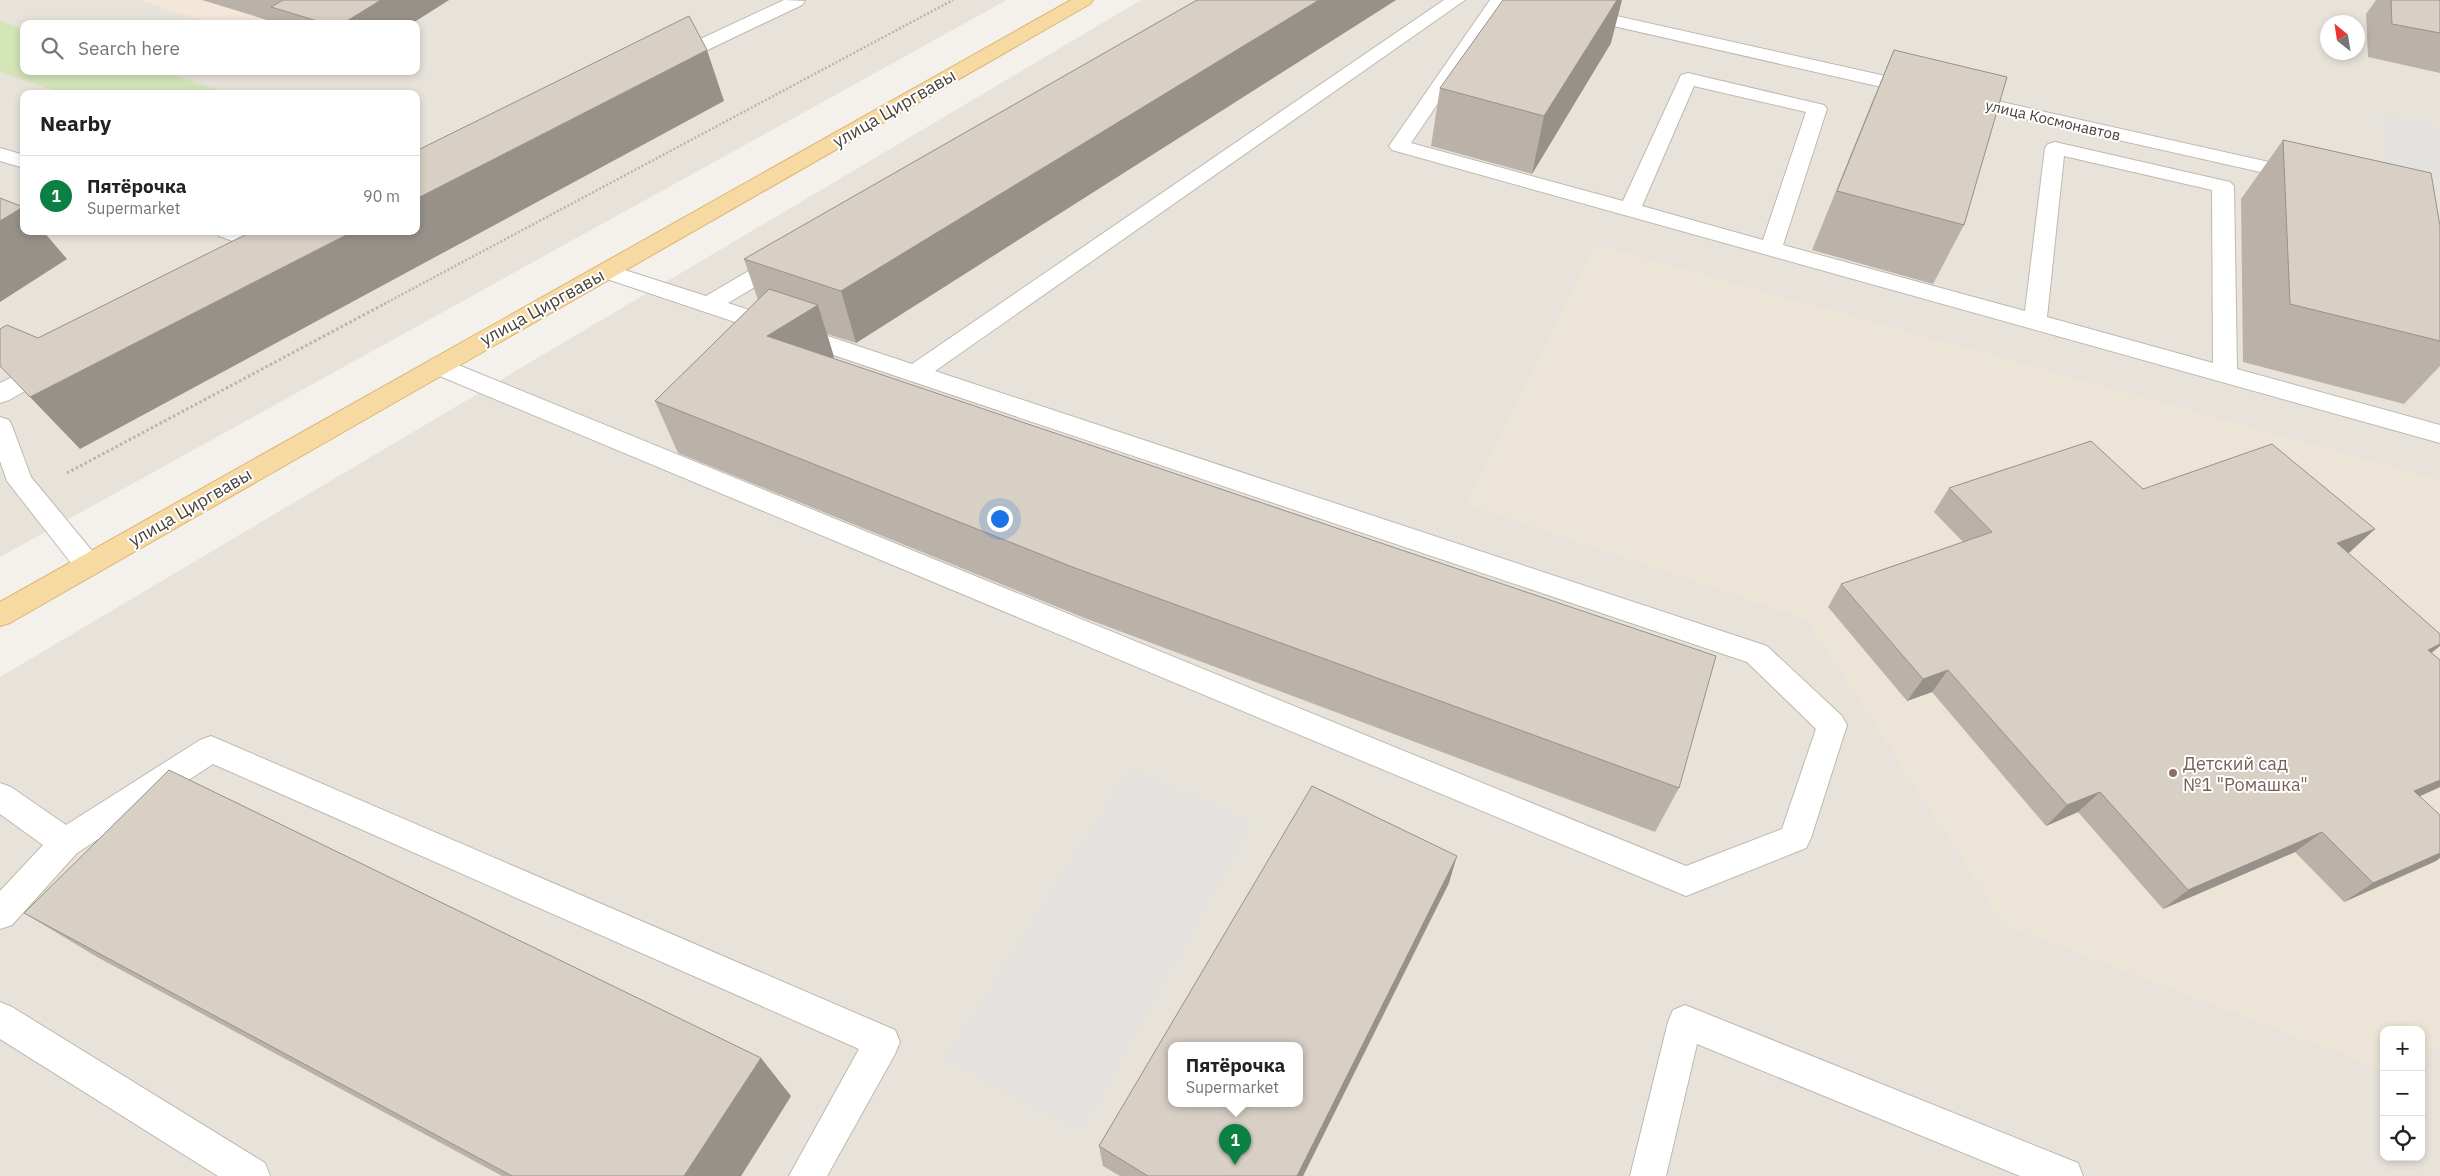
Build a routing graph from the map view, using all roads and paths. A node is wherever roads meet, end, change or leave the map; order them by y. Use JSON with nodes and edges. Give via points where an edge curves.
{"nodes":[{"id":1,"x":953,"y":0,"type":"edge"},
{"id":2,"x":1084,"y":0,"type":"edge"},
{"id":3,"x":1456,"y":0,"type":"edge"},
{"id":4,"x":1500,"y":0,"type":"edge"},
{"id":5,"x":1521,"y":0,"type":"edge"},
{"id":6,"x":796,"y":1,"type":"edge"},
{"id":7,"x":655,"y":68,"type":"edge"},
{"id":8,"x":0,"y":154,"type":"edge"},
{"id":9,"x":2218,"y":156,"type":"junction"},
{"id":10,"x":20,"y":161,"type":"edge"},
{"id":11,"x":2314,"y":178,"type":"edge"},
{"id":12,"x":2222,"y":186,"type":"junction"},
{"id":13,"x":1630,"y":210,"type":"junction"},
{"id":14,"x":245,"y":235,"type":"edge"},
{"id":15,"x":801,"y":250,"type":"edge"},
{"id":16,"x":1771,"y":250,"type":"junction"},
{"id":17,"x":251,"y":261,"type":"edge"},
{"id":18,"x":606,"y":271,"type":"junction"},
{"id":19,"x":708,"y":305,"type":"junction"},
{"id":20,"x":2035,"y":323,"type":"junction"},
{"id":21,"x":68,"y":357,"type":"edge"},
{"id":22,"x":438,"y":366,"type":"junction"},
{"id":23,"x":914,"y":374,"type":"junction"},
{"id":24,"x":2225,"y":375,"type":"junction"},
{"id":25,"x":0,"y":394,"type":"edge"},
{"id":26,"x":0,"y":426,"type":"edge"},
{"id":27,"x":2440,"y":434,"type":"edge"},
{"id":28,"x":29,"y":493,"type":"junction"},
{"id":29,"x":88,"y":564,"type":"junction"},
{"id":30,"x":0,"y":615,"type":"edge"},
{"id":31,"x":0,"y":797,"type":"edge"},
{"id":32,"x":66,"y":843,"type":"junction"},
{"id":33,"x":0,"y":914,"type":"edge"},
{"id":34,"x":0,"y":1019,"type":"edge"},
{"id":35,"x":252,"y":1176,"type":"edge"},
{"id":36,"x":807,"y":1176,"type":"edge"},
{"id":37,"x":1648,"y":1176,"type":"edge"},
{"id":38,"x":2065,"y":1176,"type":"edge"}],
"edges":[{"from":1,"to":28,"type":"path"},
{"from":2,"to":18,"type":"main road","name":"улица Циргвавы"},
{"from":3,"to":23,"type":"street"},
{"from":4,"to":13,"type":"street","via":[[1399,146]]},
{"from":5,"to":9,"type":"street","name":"улица Космонавтов"},
{"from":6,"to":7,"type":"street"},
{"from":8,"to":10,"type":"street"},
{"from":9,"to":11,"type":"street","name":"улица Космонавтов"},
{"from":9,"to":12,"type":"street"},
{"from":12,"to":20,"type":"street","via":[[2055,148]]},
{"from":12,"to":24,"type":"street"},
{"from":13,"to":16,"type":"street"},
{"from":13,"to":16,"type":"street","via":[[1688,79],[1817,110]]},
{"from":14,"to":17,"type":"street","via":[[284,244]]},
{"from":15,"to":19,"type":"street"},
{"from":16,"to":20,"type":"street"},
{"from":18,"to":19,"type":"street"},
{"from":18,"to":22,"type":"main road","name":"улица Циргвавы"},
{"from":19,"to":23,"type":"street"},
{"from":20,"to":24,"type":"street"},
{"from":21,"to":25,"type":"street"},
{"from":22,"to":23,"type":"street","via":[[1686,881],[1795,838],[1832,725],[1757,654]]},
{"from":22,"to":29,"type":"main road","name":"улица Циргвавы"},
{"from":24,"to":27,"type":"street"},
{"from":26,"to":28,"type":"street","via":[[20,481]]},
{"from":28,"to":29,"type":"street"},
{"from":29,"to":30,"type":"main road","name":"улица Циргвавы"},
{"from":31,"to":32,"type":"street"},
{"from":32,"to":33,"type":"street"},
{"from":32,"to":36,"type":"street","via":[[211,749],[883,1042]]},
{"from":34,"to":35,"type":"street"},
{"from":37,"to":38,"type":"street","via":[[1685,1022]]}]}
